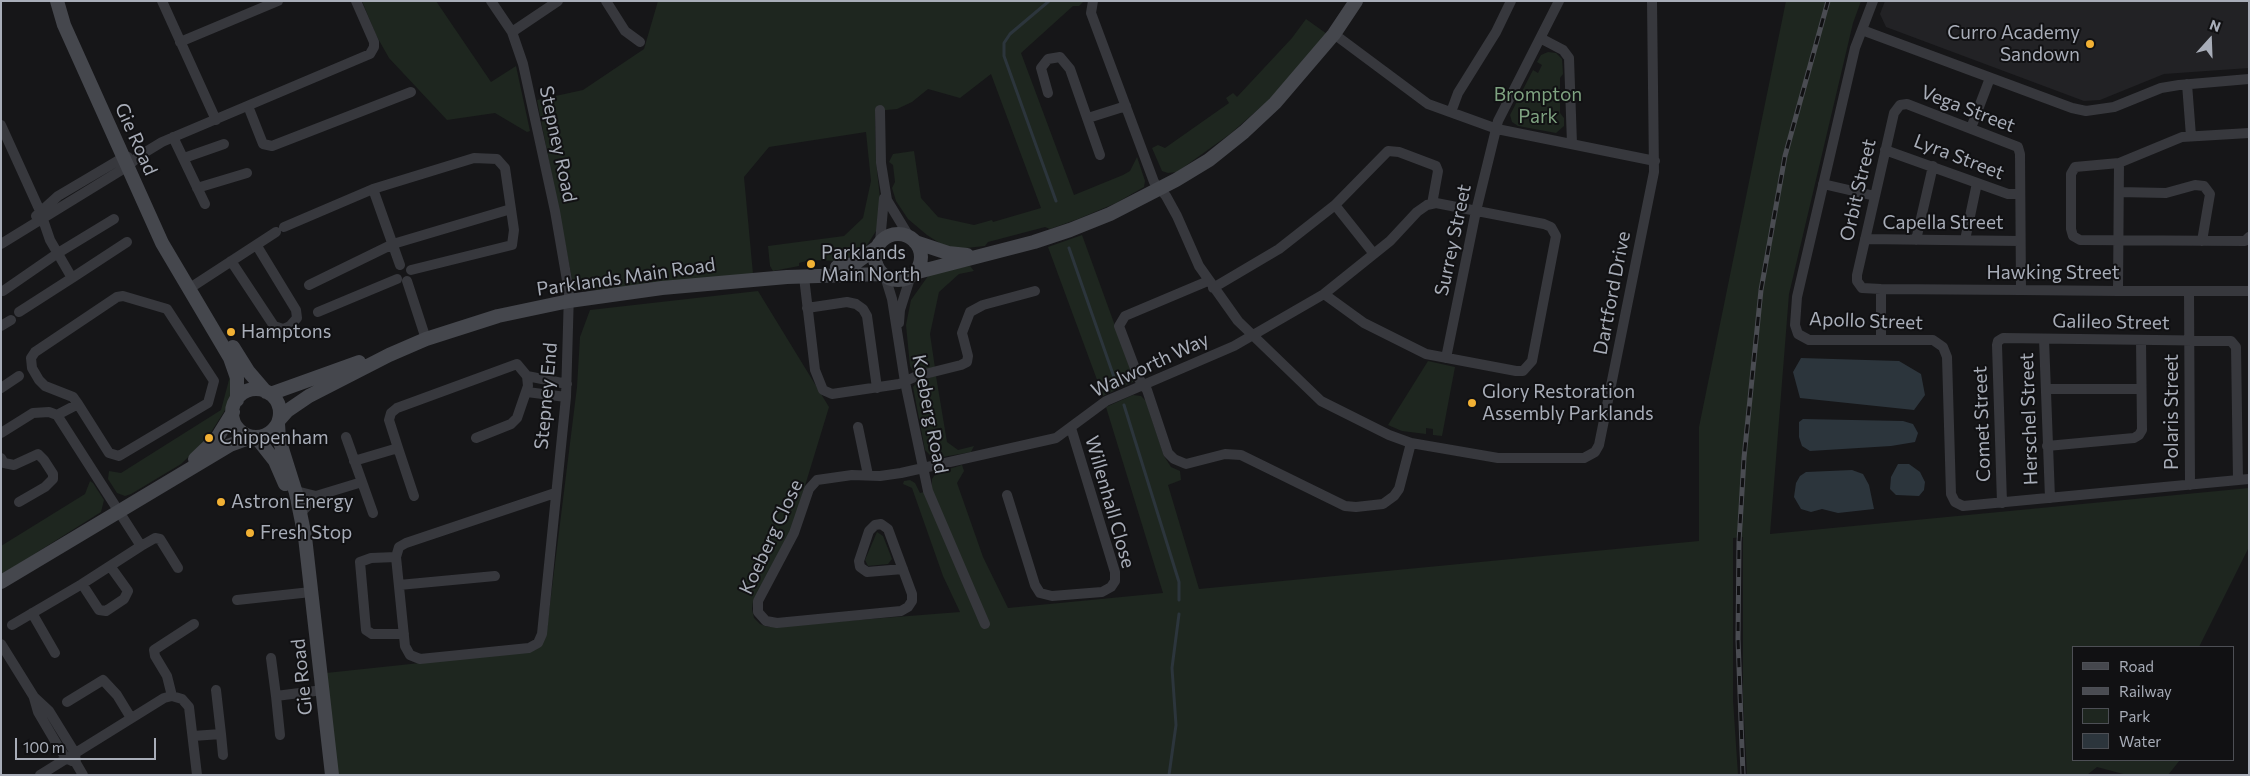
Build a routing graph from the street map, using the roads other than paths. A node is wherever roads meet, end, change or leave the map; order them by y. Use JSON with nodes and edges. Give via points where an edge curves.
{"nodes":[{"id":1,"x":56,"y":1,"type":"edge"},
{"id":2,"x":162,"y":1,"type":"edge"},
{"id":3,"x":278,"y":1,"type":"edge"},
{"id":4,"x":356,"y":1,"type":"edge"},
{"id":5,"x":492,"y":1,"type":"edge"},
{"id":6,"x":558,"y":1,"type":"edge"},
{"id":7,"x":606,"y":1,"type":"edge"},
{"id":8,"x":1093,"y":1,"type":"edge"},
{"id":9,"x":1356,"y":1,"type":"edge"},
{"id":10,"x":1511,"y":1,"type":"edge"},
{"id":11,"x":1559,"y":1,"type":"edge"},
{"id":12,"x":1652,"y":1,"type":"edge"},
{"id":13,"x":1873,"y":1,"type":"edge"},
{"id":14,"x":1862,"y":30,"type":"junction"},
{"id":15,"x":512,"y":32,"type":"junction"},
{"id":16,"x":1334,"y":34,"type":"junction"},
{"id":17,"x":1542,"y":39,"type":"junction"},
{"id":18,"x":180,"y":42,"type":"junction"},
{"id":19,"x":640,"y":42,"type":"dead end"},
{"id":20,"x":1990,"y":78,"type":"junction"},
{"id":21,"x":2249,"y":79,"type":"edge"},
{"id":22,"x":2187,"y":84,"type":"junction"},
{"id":23,"x":411,"y":92,"type":"dead end"},
{"id":24,"x":1048,"y":93,"type":"dead end"},
{"id":25,"x":1900,"y":105,"type":"joint"},
{"id":26,"x":248,"y":106,"type":"junction"},
{"id":27,"x":1126,"y":106,"type":"junction"},
{"id":28,"x":880,"y":110,"type":"dead end"},
{"id":29,"x":1451,"y":112,"type":"junction"},
{"id":30,"x":1088,"y":118,"type":"junction"},
{"id":31,"x":216,"y":120,"type":"junction"},
{"id":32,"x":1,"y":125,"type":"edge"},
{"id":33,"x":1971,"y":128,"type":"junction"},
{"id":34,"x":1496,"y":129,"type":"junction"},
{"id":35,"x":2249,"y":133,"type":"edge"},
{"id":36,"x":2192,"y":136,"type":"junction"},
{"id":37,"x":173,"y":137,"type":"junction"},
{"id":38,"x":224,"y":144,"type":"dead end"},
{"id":39,"x":1572,"y":144,"type":"junction"},
{"id":40,"x":1885,"y":150,"type":"junction"},
{"id":41,"x":1100,"y":155,"type":"dead end"},
{"id":42,"x":184,"y":158,"type":"junction"},
{"id":43,"x":1655,"y":161,"type":"junction"},
{"id":44,"x":126,"y":162,"type":"junction"},
{"id":45,"x":2119,"y":163,"type":"junction"},
{"id":46,"x":1933,"y":166,"type":"junction"},
{"id":47,"x":247,"y":173,"type":"dead end"},
{"id":48,"x":883,"y":179,"type":"junction"},
{"id":49,"x":1977,"y":183,"type":"junction"},
{"id":50,"x":1823,"y":184,"type":"junction"},
{"id":51,"x":198,"y":188,"type":"junction"},
{"id":52,"x":1160,"y":188,"type":"junction"},
{"id":53,"x":373,"y":189,"type":"junction"},
{"id":54,"x":2119,"y":192,"type":"junction"},
{"id":55,"x":2020,"y":194,"type":"junction"},
{"id":56,"x":1875,"y":196,"type":"junction"},
{"id":57,"x":205,"y":204,"type":"dead end"},
{"id":58,"x":1432,"y":204,"type":"junction"},
{"id":59,"x":1335,"y":205,"type":"junction"},
{"id":60,"x":511,"y":209,"type":"junction"},
{"id":61,"x":1476,"y":211,"type":"junction"},
{"id":62,"x":41,"y":215,"type":"junction"},
{"id":63,"x":114,"y":219,"type":"dead end"},
{"id":64,"x":2249,"y":237,"type":"edge"},
{"id":65,"x":1865,"y":239,"type":"junction"},
{"id":66,"x":912,"y":240,"type":"junction"},
{"id":67,"x":1916,"y":240,"type":"junction"},
{"id":68,"x":1965,"y":240,"type":"junction"},
{"id":69,"x":2118,"y":240,"type":"junction"},
{"id":70,"x":2020,"y":241,"type":"junction"},
{"id":71,"x":2202,"y":241,"type":"junction"},
{"id":72,"x":127,"y":242,"type":"dead end"},
{"id":73,"x":1,"y":244,"type":"edge"},
{"id":74,"x":393,"y":244,"type":"junction"},
{"id":75,"x":878,"y":245,"type":"junction"},
{"id":76,"x":257,"y":246,"type":"junction"},
{"id":77,"x":1005,"y":250,"type":"junction"},
{"id":78,"x":58,"y":253,"type":"junction"},
{"id":79,"x":1374,"y":254,"type":"junction"},
{"id":80,"x":231,"y":261,"type":"junction"},
{"id":81,"x":400,"y":265,"type":"junction"},
{"id":82,"x":411,"y":270,"type":"junction"},
{"id":83,"x":912,"y":274,"type":"junction"},
{"id":84,"x":884,"y":275,"type":"junction"},
{"id":85,"x":787,"y":277,"type":"junction"},
{"id":86,"x":804,"y":277,"type":"junction"},
{"id":87,"x":72,"y":278,"type":"junction"},
{"id":88,"x":402,"y":280,"type":"junction"},
{"id":89,"x":1858,"y":284,"type":"joint"},
{"id":90,"x":309,"y":285,"type":"dead end"},
{"id":91,"x":1211,"y":285,"type":"junction"},
{"id":92,"x":190,"y":288,"type":"junction"},
{"id":93,"x":1881,"y":289,"type":"junction"},
{"id":94,"x":2020,"y":290,"type":"junction"},
{"id":95,"x":3,"y":291,"type":"dead end"},
{"id":96,"x":1035,"y":291,"type":"dead end"},
{"id":97,"x":2118,"y":291,"type":"junction"},
{"id":98,"x":2189,"y":291,"type":"junction"},
{"id":99,"x":2249,"y":291,"type":"edge"},
{"id":100,"x":1324,"y":294,"type":"junction"},
{"id":101,"x":568,"y":301,"type":"junction"},
{"id":102,"x":808,"y":308,"type":"junction"},
{"id":103,"x":318,"y":312,"type":"dead end"},
{"id":104,"x":1,"y":326,"type":"edge"},
{"id":105,"x":1252,"y":335,"type":"junction"},
{"id":106,"x":2044,"y":339,"type":"junction"},
{"id":107,"x":426,"y":340,"type":"junction"},
{"id":108,"x":1881,"y":340,"type":"junction"},
{"id":109,"x":2141,"y":340,"type":"junction"},
{"id":110,"x":2189,"y":340,"type":"junction"},
{"id":111,"x":899,"y":344,"type":"junction"},
{"id":112,"x":1997,"y":345,"type":"joint"},
{"id":113,"x":389,"y":356,"type":"junction"},
{"id":114,"x":1446,"y":358,"type":"junction"},
{"id":115,"x":19,"y":376,"type":"dead end"},
{"id":116,"x":527,"y":376,"type":"junction"},
{"id":117,"x":905,"y":382,"type":"junction"},
{"id":118,"x":567,"y":384,"type":"junction"},
{"id":119,"x":1143,"y":384,"type":"junction"},
{"id":120,"x":1,"y":388,"type":"edge"},
{"id":121,"x":877,"y":388,"type":"junction"},
{"id":122,"x":2046,"y":389,"type":"junction"},
{"id":123,"x":2140,"y":389,"type":"junction"},
{"id":124,"x":527,"y":392,"type":"junction"},
{"id":125,"x":268,"y":393,"type":"junction"},
{"id":126,"x":566,"y":397,"type":"junction"},
{"id":127,"x":78,"y":404,"type":"junction"},
{"id":128,"x":235,"y":406,"type":"junction"},
{"id":129,"x":57,"y":415,"type":"junction"},
{"id":130,"x":279,"y":422,"type":"junction"},
{"id":131,"x":858,"y":427,"type":"dead end"},
{"id":132,"x":1071,"y":428,"type":"junction"},
{"id":133,"x":1,"y":433,"type":"edge"},
{"id":134,"x":254,"y":437,"type":"junction"},
{"id":135,"x":346,"y":437,"type":"dead end"},
{"id":136,"x":476,"y":438,"type":"dead end"},
{"id":137,"x":1411,"y":443,"type":"junction"},
{"id":138,"x":2047,"y":446,"type":"junction"},
{"id":139,"x":398,"y":448,"type":"junction"},
{"id":140,"x":1,"y":458,"type":"edge"},
{"id":141,"x":354,"y":461,"type":"junction"},
{"id":142,"x":922,"y":469,"type":"junction"},
{"id":143,"x":868,"y":476,"type":"junction"},
{"id":144,"x":2243,"y":479,"type":"edge"},
{"id":145,"x":170,"y":481,"type":"junction"},
{"id":146,"x":362,"y":482,"type":"junction"},
{"id":147,"x":2190,"y":484,"type":"junction"},
{"id":148,"x":296,"y":491,"type":"junction"},
{"id":149,"x":555,"y":493,"type":"junction"},
{"id":150,"x":1007,"y":495,"type":"dead end"},
{"id":151,"x":316,"y":496,"type":"junction"},
{"id":152,"x":414,"y":496,"type":"dead end"},
{"id":153,"x":2050,"y":498,"type":"junction"},
{"id":154,"x":19,"y":502,"type":"dead end"},
{"id":155,"x":2002,"y":503,"type":"junction"},
{"id":156,"x":120,"y":511,"type":"junction"},
{"id":157,"x":301,"y":513,"type":"junction"},
{"id":158,"x":373,"y":513,"type":"dead end"},
{"id":159,"x":141,"y":546,"type":"junction"},
{"id":160,"x":396,"y":557,"type":"junction"},
{"id":161,"x":110,"y":566,"type":"junction"},
{"id":162,"x":178,"y":568,"type":"dead end"},
{"id":163,"x":903,"y":569,"type":"junction"},
{"id":164,"x":309,"y":574,"type":"junction"},
{"id":165,"x":495,"y":576,"type":"dead end"},
{"id":166,"x":1,"y":582,"type":"edge"},
{"id":167,"x":82,"y":584,"type":"junction"},
{"id":168,"x":399,"y":585,"type":"junction"},
{"id":169,"x":312,"y":592,"type":"junction"},
{"id":170,"x":236,"y":600,"type":"dead end"},
{"id":171,"x":32,"y":613,"type":"junction"},
{"id":172,"x":194,"y":624,"type":"dead end"},
{"id":173,"x":985,"y":624,"type":"dead end"},
{"id":174,"x":12,"y":625,"type":"dead end"},
{"id":175,"x":404,"y":634,"type":"junction"},
{"id":176,"x":3,"y":651,"type":"edge"},
{"id":177,"x":55,"y":652,"type":"dead end"},
{"id":178,"x":271,"y":658,"type":"dead end"},
{"id":179,"x":216,"y":690,"type":"dead end"},
{"id":180,"x":322,"y":690,"type":"junction"},
{"id":181,"x":172,"y":696,"type":"junction"},
{"id":182,"x":276,"y":696,"type":"junction"},
{"id":183,"x":67,"y":702,"type":"dead end"},
{"id":184,"x":131,"y":718,"type":"junction"},
{"id":185,"x":221,"y":734,"type":"junction"},
{"id":186,"x":280,"y":735,"type":"dead end"},
{"id":187,"x":193,"y":736,"type":"junction"},
{"id":188,"x":223,"y":755,"type":"dead end"},
{"id":189,"x":72,"y":758,"type":"junction"},
{"id":190,"x":40,"y":775,"type":"edge"},
{"id":191,"x":82,"y":775,"type":"edge"},
{"id":192,"x":197,"y":775,"type":"edge"},
{"id":193,"x":332,"y":775,"type":"edge"}],
"edges":[{"from":1,"to":44,"type":"street","name":"Gie Road"},
{"from":2,"to":18,"type":"street"},
{"from":3,"to":18,"type":"street"},
{"from":4,"to":26,"type":"street","via":[[374,44],[370,54]]},
{"from":5,"to":15,"type":"street","name":"Stepney Road"},
{"from":6,"to":15,"type":"street"},
{"from":7,"to":19,"type":"street","via":[[626,31]]},
{"from":8,"to":27,"type":"street","name":"Dartford Drive","via":[[1091,12]]},
{"from":9,"to":16,"type":"street"},
{"from":10,"to":29,"type":"street","via":[[1458,93]]},
{"from":11,"to":17,"type":"street","name":"Surrey Street"},
{"from":12,"to":43,"type":"street","name":"Dartford Drive"},
{"from":13,"to":14,"type":"street","name":"Apollo Street"},
{"from":14,"to":20,"type":"street"},
{"from":14,"to":50,"type":"street","name":"Apollo Street"},
{"from":15,"to":101,"type":"street","name":"Stepney Road","via":[[523,64],[555,212]]},
{"from":16,"to":29,"type":"street","via":[[1415,96]]},
{"from":16,"to":52,"type":"street","via":[[1306,70],[1244,132],[1209,160]]},
{"from":17,"to":34,"type":"street","name":"Surrey Street"},
{"from":17,"to":39,"type":"street","via":[[1563,50],[1569,58]]},
{"from":18,"to":31,"type":"street"},
{"from":20,"to":22,"type":"street","via":[[2086,111],[2114,107],[2161,88]]},
{"from":20,"to":33,"type":"street"},
{"from":21,"to":22,"type":"street"},
{"from":22,"to":36,"type":"street"},
{"from":23,"to":26,"type":"street","via":[[272,146],[263,144]]},
{"from":24,"to":30,"type":"street","via":[[1040,68],[1048,59],[1060,57],[1070,69]]},
{"from":25,"to":33,"type":"street","name":"Vega Street","via":[[1907,104]]},
{"from":25,"to":40,"type":"street","name":"Orbit Street","via":[[1894,113]]},
{"from":26,"to":31,"type":"street"},
{"from":27,"to":30,"type":"street"},
{"from":27,"to":52,"type":"street","name":"Dartford Drive","via":[[1154,182]]},
{"from":28,"to":48,"type":"street"},
{"from":29,"to":34,"type":"street"},
{"from":30,"to":41,"type":"street"},
{"from":31,"to":37,"type":"street"},
{"from":32,"to":62,"type":"street"},
{"from":33,"to":55,"type":"street","name":"Vega Street","via":[[2015,145],[2020,154]]},
{"from":34,"to":39,"type":"street"},
{"from":34,"to":61,"type":"street","name":"Surrey Street"},
{"from":35,"to":36,"type":"street"},
{"from":36,"to":45,"type":"street","via":[[2182,137]]},
{"from":37,"to":42,"type":"street"},
{"from":37,"to":44,"type":"street"},
{"from":38,"to":42,"type":"street"},
{"from":39,"to":43,"type":"street"},
{"from":40,"to":46,"type":"street","name":"Lyra Street"},
{"from":40,"to":56,"type":"street","name":"Orbit Street"},
{"from":42,"to":51,"type":"street"},
{"from":43,"to":137,"type":"street","name":"Dartford Drive","via":[[1600,441],[1595,452],[1580,458],[1498,458]]},
{"from":44,"to":62,"type":"street","via":[[58,196]]},
{"from":44,"to":92,"type":"street","name":"Gie Road","via":[[162,243]]},
{"from":45,"to":54,"type":"street"},
{"from":45,"to":69,"type":"street","via":[[2080,166],[2072,170],[2071,229],[2073,236],[2080,240]]},
{"from":46,"to":49,"type":"street","name":"Lyra Street"},
{"from":46,"to":67,"type":"street"},
{"from":47,"to":51,"type":"street"},
{"from":48,"to":66,"type":"street","via":[[887,200]]},
{"from":48,"to":75,"type":"street","via":[[885,209]]},
{"from":49,"to":55,"type":"street","name":"Lyra Street","via":[[2008,194]]},
{"from":49,"to":68,"type":"street"},
{"from":50,"to":56,"type":"street"},
{"from":50,"to":108,"type":"street","name":"Apollo Street","via":[[1797,297],[1795,328],[1798,334],[1809,340]]},
{"from":51,"to":57,"type":"street"},
{"from":52,"to":77,"type":"street","via":[[1070,230]]},
{"from":52,"to":91,"type":"street","name":"Dartford Drive"},
{"from":53,"to":60,"type":"street","via":[[474,158],[497,159],[505,168]]},
{"from":53,"to":74,"type":"street"},
{"from":53,"to":76,"type":"street","via":[[280,230]]},
{"from":54,"to":69,"type":"street"},
{"from":54,"to":71,"type":"street","via":[[2166,193],[2195,185],[2204,186],[2210,194]]},
{"from":55,"to":70,"type":"street"},
{"from":56,"to":65,"type":"street","name":"Orbit Street"},
{"from":58,"to":59,"type":"street","via":[[1436,166],[1388,151]]},
{"from":58,"to":61,"type":"street"},
{"from":58,"to":79,"type":"street","name":"Walworth Way","via":[[1420,209]]},
{"from":59,"to":79,"type":"street"},
{"from":59,"to":91,"type":"street","via":[[1279,249]]},
{"from":60,"to":74,"type":"street"},
{"from":60,"to":82,"type":"street","via":[[512,245]]},
{"from":61,"to":114,"type":"street","name":"Surrey Street"},
{"from":61,"to":114,"type":"street","via":[[1544,224],[1555,233],[1532,361],[1520,372]]},
{"from":62,"to":73,"type":"street"},
{"from":62,"to":78,"type":"street"},
{"from":63,"to":78,"type":"street"},
{"from":64,"to":71,"type":"street","via":[[2244,241]]},
{"from":65,"to":67,"type":"street","name":"Capella Street"},
{"from":65,"to":89,"type":"street","name":"Orbit Street","via":[[1856,278]]},
{"from":66,"to":75,"type":"street","via":[[894,234]]},
{"from":66,"to":77,"type":"street","via":[[964,256]]},
{"from":66,"to":83,"type":"street","via":[[920,258]]},
{"from":67,"to":68,"type":"street","name":"Capella Street"},
{"from":68,"to":70,"type":"street","name":"Capella Street"},
{"from":69,"to":71,"type":"street"},
{"from":69,"to":97,"type":"street"},
{"from":70,"to":94,"type":"street"},
{"from":72,"to":87,"type":"street"},
{"from":74,"to":81,"type":"street"},
{"from":74,"to":90,"type":"street"},
{"from":75,"to":84,"type":"street","via":[[875,262]]},
{"from":75,"to":85,"type":"street","name":"Parklands Main Road","via":[[854,264]]},
{"from":76,"to":80,"type":"street"},
{"from":76,"to":80,"type":"street","via":[[296,310],[297,318],[290,326],[283,329],[274,326]]},
{"from":77,"to":83,"type":"street"},
{"from":78,"to":87,"type":"street"},
{"from":78,"to":95,"type":"street"},
{"from":79,"to":100,"type":"street","name":"Walworth Way"},
{"from":80,"to":92,"type":"street"},
{"from":81,"to":82,"type":"street","via":[[407,265]]},
{"from":81,"to":88,"type":"street","via":[[395,271]]},
{"from":82,"to":88,"type":"street","via":[[412,276]]},
{"from":83,"to":84,"type":"street","via":[[901,280]]},
{"from":83,"to":111,"type":"street","name":"Koeberg Road","via":[[900,310]]},
{"from":84,"to":86,"type":"street","name":"Parklands Main Road"},
{"from":84,"to":111,"type":"street","name":"Koeberg Road"},
{"from":85,"to":86,"type":"street","name":"Parklands Main Road"},
{"from":85,"to":101,"type":"street","name":"Parklands Main Road","via":[[662,288]]},
{"from":86,"to":102,"type":"street"},
{"from":87,"to":104,"type":"street"},
{"from":88,"to":103,"type":"street"},
{"from":88,"to":107,"type":"street"},
{"from":89,"to":93,"type":"street","name":"Hawking Street","via":[[1865,289]]},
{"from":91,"to":105,"type":"street","name":"Dartford Drive","via":[[1238,322]]},
{"from":91,"to":119,"type":"street","via":[[1121,320],[1119,329]]},
{"from":92,"to":125,"type":"street","name":"Gie Road","via":[[199,296],[248,371]]},
{"from":92,"to":128,"type":"street","name":"Gie Road","via":[[230,358],[237,378]]},
{"from":93,"to":94,"type":"street","name":"Hawking Street"},
{"from":93,"to":108,"type":"street"},
{"from":94,"to":97,"type":"street","name":"Hawking Street"},
{"from":96,"to":117,"type":"street","via":[[982,305],[970,312],[962,333],[968,356],[966,362]]},
{"from":97,"to":98,"type":"street","name":"Hawking Street"},
{"from":98,"to":99,"type":"street","name":"Hawking Street"},
{"from":98,"to":110,"type":"street","name":"Polaris Street"},
{"from":100,"to":105,"type":"street","name":"Walworth Way"},
{"from":100,"to":114,"type":"street","via":[[1364,323],[1426,354]]},
{"from":101,"to":107,"type":"street","name":"Parklands Main Road","via":[[498,316]]},
{"from":101,"to":118,"type":"street","name":"Stepney End"},
{"from":102,"to":121,"type":"street","via":[[847,302],[863,309],[868,316]]},
{"from":102,"to":121,"type":"street","via":[[815,370],[824,390],[832,394]]},
{"from":105,"to":119,"type":"street","name":"Walworth Way","via":[[1234,346]]},
{"from":105,"to":137,"type":"street","name":"Dartford Drive","via":[[1321,401]]},
{"from":106,"to":109,"type":"street","name":"Galileo Street"},
{"from":106,"to":112,"type":"street","name":"Galileo Street","via":[[2003,338]]},
{"from":106,"to":122,"type":"street","name":"Herschel Street"},
{"from":107,"to":113,"type":"street","name":"Parklands Main Road"},
{"from":108,"to":155,"type":"street","name":"Apollo Street","via":[[1932,340],[1943,347],[1947,357],[1951,494],[1955,502],[1963,506]]},
{"from":109,"to":110,"type":"street","name":"Galileo Street"},
{"from":109,"to":123,"type":"street"},
{"from":110,"to":144,"type":"street","name":"Galileo Street","via":[[2228,340],[2236,348]]},
{"from":110,"to":147,"type":"street","name":"Polaris Street"},
{"from":111,"to":117,"type":"street","name":"Koeberg Road"},
{"from":112,"to":155,"type":"street","name":"Comet Street"},
{"from":113,"to":125,"type":"street","name":"Parklands Main Road","via":[[358,362]]},
{"from":113,"to":130,"type":"street","name":"Parklands Main Road","via":[[309,396],[287,411]]},
{"from":115,"to":120,"type":"street"},
{"from":116,"to":118,"type":"street"},
{"from":116,"to":124,"type":"street"},
{"from":116,"to":139,"type":"street","via":[[517,364],[510,365],[397,408],[389,420]]},
{"from":117,"to":121,"type":"street"},
{"from":117,"to":142,"type":"street","name":"Koeberg Road"},
{"from":118,"to":126,"type":"street","name":"Stepney End"},
{"from":119,"to":132,"type":"street","name":"Walworth Way","via":[[1106,402]]},
{"from":119,"to":137,"type":"street","via":[[1148,390],[1168,453],[1178,462],[1192,463],[1225,454],[1241,455],[1348,507],[1379,505],[1394,496],[1399,489]]},
{"from":122,"to":123,"type":"street"},
{"from":122,"to":138,"type":"street","name":"Herschel Street"},
{"from":123,"to":138,"type":"street","via":[[2142,430],[2137,437]]},
{"from":124,"to":126,"type":"street"},
{"from":124,"to":136,"type":"street","via":[[517,418]]},
{"from":125,"to":128,"type":"street","via":[[252,390]]},
{"from":125,"to":130,"type":"street","via":[[279,406]]},
{"from":126,"to":149,"type":"street","name":"Stepney End"},
{"from":127,"to":127,"type":"street","via":[[73,397],[45,386],[32,368],[31,358],[35,352],[117,297],[167,309],[214,381],[208,403],[119,456],[109,453]]},
{"from":127,"to":129,"type":"street"},
{"from":128,"to":134,"type":"street","via":[[237,427]]},
{"from":128,"to":145,"type":"street","via":[[212,443]]},
{"from":129,"to":133,"type":"street","via":[[33,413]]},
{"from":129,"to":156,"type":"street"},
{"from":130,"to":134,"type":"street","via":[[269,433]]},
{"from":130,"to":148,"type":"street","name":"Gie Road","via":[[278,439]]},
{"from":131,"to":143,"type":"street"},
{"from":132,"to":142,"type":"street","name":"Walworth Way","via":[[1056,438]]},
{"from":132,"to":150,"type":"street","name":"Willenhall Close","via":[[1115,572],[1111,587],[1102,592],[1052,596],[1040,593],[1034,585]]},
{"from":134,"to":145,"type":"street","via":[[230,445]]},
{"from":134,"to":164,"type":"street","name":"Gie Road","via":[[275,462],[284,482]]},
{"from":135,"to":141,"type":"street"},
{"from":138,"to":153,"type":"street","name":"Herschel Street"},
{"from":139,"to":141,"type":"street"},
{"from":139,"to":152,"type":"street"},
{"from":140,"to":154,"type":"street","via":[[4,463],[14,465],[38,454],[53,474],[46,487]]},
{"from":141,"to":146,"type":"street"},
{"from":142,"to":143,"type":"street","name":"Koeberg Close"},
{"from":142,"to":173,"type":"street","name":"Koeberg Road","via":[[928,491]]},
{"from":143,"to":163,"type":"street","name":"Koeberg Close","via":[[824,478],[811,485],[794,533],[758,600],[758,612],[770,623],[901,611],[908,608],[913,597]]},
{"from":144,"to":147,"type":"street","name":"Apollo Street"},
{"from":145,"to":156,"type":"street"},
{"from":146,"to":151,"type":"street"},
{"from":146,"to":158,"type":"street"},
{"from":147,"to":153,"type":"street","name":"Apollo Street"},
{"from":148,"to":151,"type":"street"},
{"from":148,"to":157,"type":"street","name":"Gie Road"},
{"from":149,"to":160,"type":"street","via":[[404,544],[397,550]]},
{"from":149,"to":175,"type":"street","name":"Stepney End","via":[[542,634],[536,645],[417,658],[406,650]]},
{"from":151,"to":157,"type":"street"},
{"from":153,"to":155,"type":"street","name":"Apollo Street"},
{"from":156,"to":159,"type":"street"},
{"from":156,"to":166,"type":"street"},
{"from":157,"to":164,"type":"street","name":"Gie Road"},
{"from":159,"to":161,"type":"street"},
{"from":159,"to":162,"type":"street","via":[[154,538],[160,539]]},
{"from":160,"to":168,"type":"street"},
{"from":160,"to":175,"type":"street","via":[[360,562],[366,630],[372,634]]},
{"from":161,"to":167,"type":"street"},
{"from":161,"to":167,"type":"street","via":[[128,591],[124,600],[106,611],[99,610]]},
{"from":163,"to":163,"type":"street","name":"Koeberg Close","via":[[888,529],[881,524],[872,526],[859,561],[860,567],[867,572]]},
{"from":164,"to":169,"type":"street","name":"Gie Road"},
{"from":165,"to":168,"type":"street"},
{"from":167,"to":171,"type":"street"},
{"from":168,"to":175,"type":"street"},
{"from":169,"to":170,"type":"street"},
{"from":169,"to":180,"type":"street","name":"Gie Road"},
{"from":171,"to":174,"type":"street"},
{"from":171,"to":177,"type":"street"},
{"from":172,"to":181,"type":"street","via":[[154,650],[167,676]]},
{"from":176,"to":189,"type":"street","via":[[34,697],[49,711]]},
{"from":178,"to":182,"type":"street"},
{"from":179,"to":185,"type":"street"},
{"from":180,"to":182,"type":"street"},
{"from":180,"to":193,"type":"street","name":"Gie Road"},
{"from":181,"to":184,"type":"street"},
{"from":181,"to":187,"type":"street","via":[[188,705]]},
{"from":182,"to":186,"type":"street"},
{"from":183,"to":184,"type":"street","via":[[103,680],[117,694]]},
{"from":184,"to":189,"type":"street"},
{"from":185,"to":187,"type":"street"},
{"from":185,"to":188,"type":"street"},
{"from":187,"to":192,"type":"street"},
{"from":189,"to":190,"type":"street"},
{"from":189,"to":191,"type":"street"}]}
